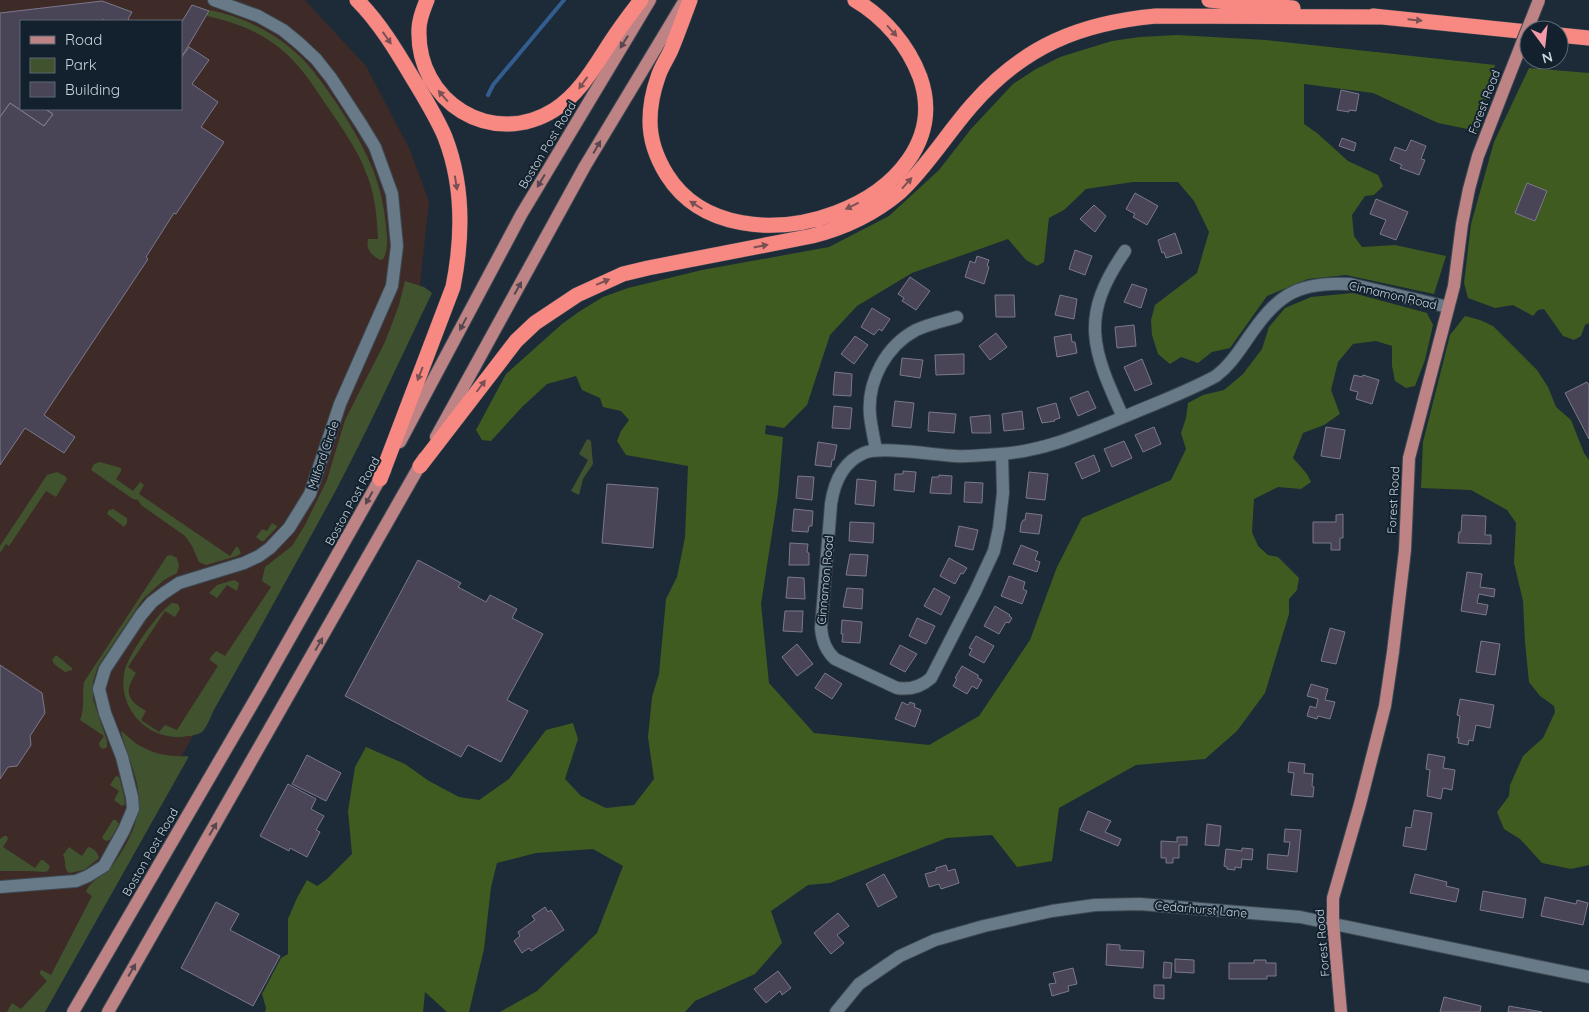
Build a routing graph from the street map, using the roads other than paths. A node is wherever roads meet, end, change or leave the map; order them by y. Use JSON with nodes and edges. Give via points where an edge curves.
{"nodes":[{"id":1,"x":214,"y":0,"type":"edge"},
{"id":2,"x":356,"y":0,"type":"edge"},
{"id":3,"x":426,"y":0,"type":"edge"},
{"id":4,"x":641,"y":0,"type":"edge"},
{"id":5,"x":650,"y":0,"type":"edge"},
{"id":6,"x":685,"y":0,"type":"edge"},
{"id":7,"x":690,"y":0,"type":"edge"},
{"id":8,"x":855,"y":0,"type":"edge"},
{"id":9,"x":1210,"y":0,"type":"edge"},
{"id":10,"x":1539,"y":0,"type":"edge"},
{"id":11,"x":1383,"y":17,"type":"junction"},
{"id":12,"x":1519,"y":31,"type":"edge"},
{"id":13,"x":1569,"y":36,"type":"edge"},
{"id":14,"x":1589,"y":38,"type":"edge"},
{"id":15,"x":1125,"y":251,"type":"dead end"},
{"id":16,"x":1448,"y":307,"type":"junction"},
{"id":17,"x":957,"y":317,"type":"dead end"},
{"id":18,"x":1123,"y":417,"type":"junction"},
{"id":19,"x":876,"y":450,"type":"junction"},
{"id":20,"x":1002,"y":454,"type":"junction"},
{"id":21,"x":420,"y":466,"type":"junction"},
{"id":22,"x":380,"y":478,"type":"junction"},
{"id":23,"x":0,"y":887,"type":"edge"},
{"id":24,"x":1333,"y":922,"type":"junction"},
{"id":25,"x":1589,"y":977,"type":"edge"},
{"id":26,"x":72,"y":1012,"type":"edge"},
{"id":27,"x":108,"y":1012,"type":"edge"},
{"id":28,"x":836,"y":1012,"type":"edge"},
{"id":29,"x":1341,"y":1012,"type":"edge"}],
"edges":[{"from":1,"to":23,"type":"street","name":"Milford Circle","via":[[258,16],[300,44],[331,78],[361,124],[375,147],[392,194],[396,246],[392,286],[340,404],[310,494],[289,528],[259,556],[180,583],[152,602],[105,668],[99,689],[122,757],[132,809],[104,866],[76,881]]},
{"from":2,"to":22,"type":"highway","one_way":true,"via":[[399,54],[433,112],[452,159],[461,216],[459,257],[452,288]]},
{"from":4,"to":3,"type":"highway","one_way":true,"via":[[577,91],[555,110],[523,123],[510,124],[472,118],[449,103],[434,84],[420,47],[419,28]]},
{"from":5,"to":22,"type":"main road","name":"Boston Post Road","one_way":true,"via":[[522,215]]},
{"from":21,"to":6,"type":"main road","one_way":true,"via":[[585,166]]},
{"from":8,"to":7,"type":"highway","one_way":true,"via":[[893,32],[917,68],[926,107],[925,125],[919,142],[897,172],[864,200],[828,216],[793,224],[754,226],[726,220],[699,208],[674,186],[657,158],[650,122],[653,94]]},
{"from":9,"to":11,"type":"highway"},
{"from":10,"to":16,"type":"main road","name":"Forest Road","bridge":true,"via":[[1478,156]]},
{"from":11,"to":12,"type":"highway","one_way":true},
{"from":21,"to":11,"type":"highway","one_way":true,"via":[[516,341],[556,308],[622,274],[812,236],[856,221],[900,192],[989,88],[1033,52],[1054,41],[1100,24],[1156,16]]},
{"from":13,"to":14,"type":"highway"},
{"from":15,"to":18,"type":"street","via":[[1104,287],[1096,308],[1095,326],[1099,360]]},
{"from":16,"to":18,"type":"street","name":"Cinnamon Road","via":[[1350,284],[1324,284],[1299,290],[1268,310],[1232,362],[1216,376]]},
{"from":16,"to":24,"type":"main road","name":"Forest Road","via":[[1409,458],[1405,550],[1393,652],[1384,706],[1360,804],[1332,898]]},
{"from":17,"to":19,"type":"street","via":[[914,331],[885,358],[872,388],[870,404]]},
{"from":18,"to":20,"type":"street","name":"Cinnamon Road","via":[[1076,438]]},
{"from":19,"to":20,"type":"street","name":"Cinnamon Road","via":[[956,456]]},
{"from":19,"to":20,"type":"street","name":"Cinnamon Road","via":[[853,460],[835,486],[821,628],[825,646],[835,659],[886,684],[903,688],[919,686],[931,678],[989,564],[1000,528]]},
{"from":27,"to":21,"type":"main road","one_way":true},
{"from":22,"to":26,"type":"main road","name":"Boston Post Road","one_way":true},
{"from":24,"to":25,"type":"street","name":"Cedarhurst Lane"},
{"from":24,"to":28,"type":"street","name":"Cedarhurst Lane","via":[[1140,904],[1095,905],[1052,911],[935,940],[900,956],[859,984]]},
{"from":24,"to":29,"type":"main road","name":"Forest Road"}]}
